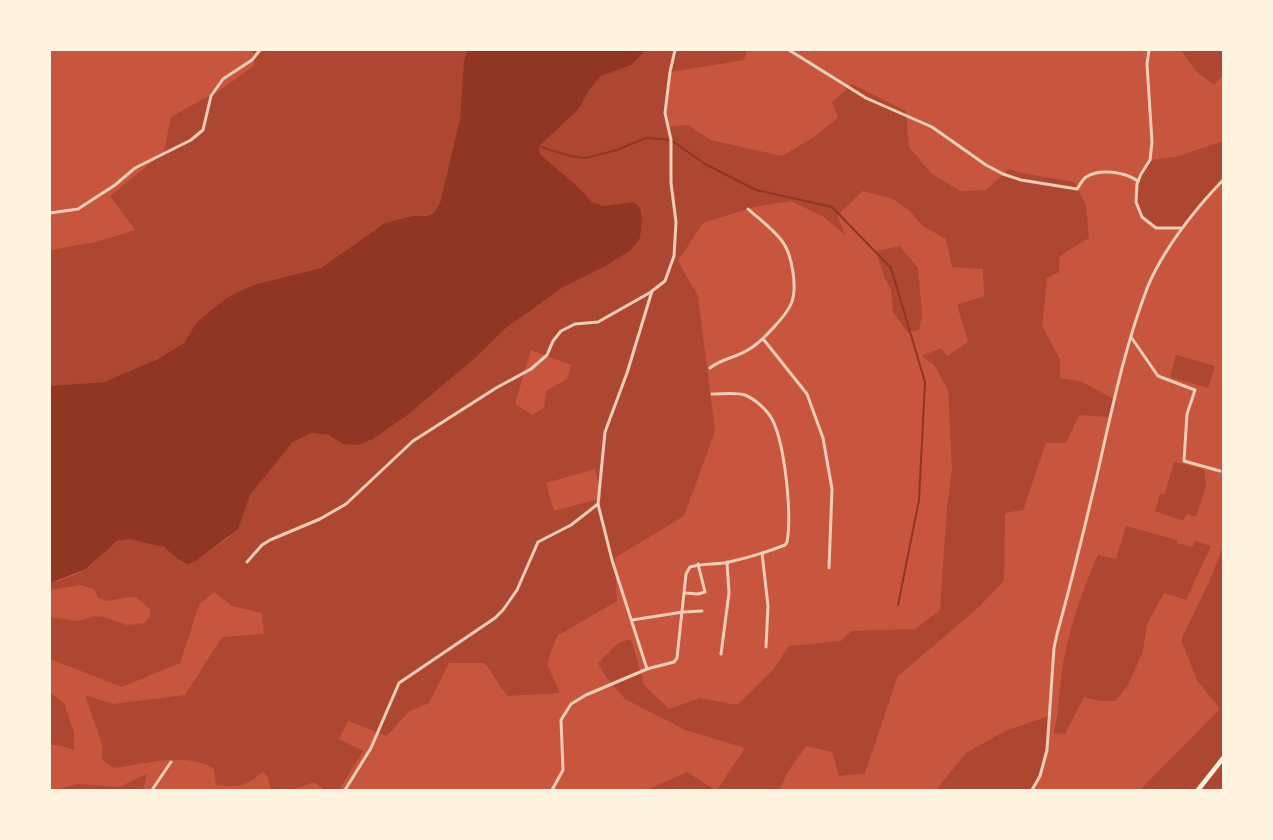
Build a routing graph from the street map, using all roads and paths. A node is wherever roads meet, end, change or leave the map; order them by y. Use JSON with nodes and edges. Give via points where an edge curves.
{"nodes":[{"id":1,"x":260,"y":50,"type":"edge"},
{"id":2,"x":675,"y":50,"type":"edge"},
{"id":3,"x":789,"y":50,"type":"edge"},
{"id":4,"x":1149,"y":50,"type":"edge"},
{"id":5,"x":1224,"y":178,"type":"edge"},
{"id":6,"x":1138,"y":181,"type":"junction"},
{"id":7,"x":748,"y":209,"type":"dead end"},
{"id":8,"x":50,"y":213,"type":"edge"},
{"id":9,"x":1181,"y":228,"type":"junction"},
{"id":10,"x":652,"y":291,"type":"junction"},
{"id":11,"x":1131,"y":337,"type":"junction"},
{"id":12,"x":764,"y":340,"type":"junction"},
{"id":13,"x":710,"y":368,"type":"dead end"},
{"id":14,"x":712,"y":394,"type":"dead end"},
{"id":15,"x":1220,"y":471,"type":"dead end"},
{"id":16,"x":598,"y":504,"type":"junction"},
{"id":17,"x":762,"y":553,"type":"junction"},
{"id":18,"x":248,"y":562,"type":"dead end"},
{"id":19,"x":727,"y":562,"type":"junction"},
{"id":20,"x":698,"y":564,"type":"junction"},
{"id":21,"x":829,"y":568,"type":"dead end"},
{"id":22,"x":684,"y":593,"type":"junction"},
{"id":23,"x":702,"y":611,"type":"dead end"},
{"id":24,"x":683,"y":612,"type":"junction"},
{"id":25,"x":632,"y":620,"type":"junction"},
{"id":26,"x":766,"y":647,"type":"dead end"},
{"id":27,"x":721,"y":654,"type":"dead end"},
{"id":28,"x":647,"y":669,"type":"junction"},
{"id":29,"x":1224,"y":757,"type":"edge"},
{"id":30,"x":171,"y":762,"type":"dead end"},
{"id":31,"x":152,"y":790,"type":"edge"},
{"id":32,"x":345,"y":790,"type":"edge"},
{"id":33,"x":552,"y":790,"type":"edge"},
{"id":34,"x":1032,"y":790,"type":"edge"},
{"id":35,"x":1198,"y":790,"type":"edge"}],
"edges":[{"from":1,"to":8,"type":"street","via":[[223,79],[211,96],[203,130],[191,140],[135,168],[78,209]]},
{"from":2,"to":10,"type":"street","via":[[665,113],[671,140],[676,243],[665,281]]},
{"from":3,"to":6,"type":"street","via":[[866,98],[932,127],[1010,177],[1077,189],[1091,175],[1118,172]]},
{"from":4,"to":6,"type":"street","via":[[1152,142],[1150,160]]},
{"from":5,"to":9,"type":"street"},
{"from":6,"to":9,"type":"street","via":[[1136,202],[1142,217],[1156,228]]},
{"from":7,"to":12,"type":"street","via":[[782,240],[793,268],[791,304]]},
{"from":9,"to":11,"type":"street","via":[[1149,285]]},
{"from":10,"to":16,"type":"street","via":[[605,432]]},
{"from":10,"to":18,"type":"street","via":[[598,322],[575,324],[561,331],[547,355],[531,369],[413,441],[346,504],[270,540]]},
{"from":11,"to":15,"type":"street","via":[[1158,376],[1195,390],[1188,414],[1184,461]]},
{"from":11,"to":34,"type":"street","via":[[1057,634],[1047,750]]},
{"from":12,"to":13,"type":"street","via":[[738,357]]},
{"from":12,"to":21,"type":"street","via":[[807,394],[823,438],[832,489]]},
{"from":14,"to":17,"type":"street","via":[[744,394],[768,413],[777,431],[787,479],[789,534],[785,545]]},
{"from":16,"to":25,"type":"street"},
{"from":16,"to":32,"type":"street","via":[[572,525],[538,542],[517,590],[495,618],[399,683],[371,748]]},
{"from":17,"to":19,"type":"street"},
{"from":17,"to":26,"type":"street","via":[[768,606]]},
{"from":19,"to":20,"type":"street"},
{"from":19,"to":27,"type":"street","via":[[729,593]]},
{"from":20,"to":22,"type":"street","via":[[686,574]]},
{"from":20,"to":22,"type":"street","via":[[705,592]]},
{"from":22,"to":24,"type":"street"},
{"from":23,"to":24,"type":"street"},
{"from":24,"to":25,"type":"street"},
{"from":24,"to":28,"type":"street","via":[[676,661]]},
{"from":25,"to":28,"type":"street"},
{"from":28,"to":33,"type":"street","via":[[572,704],[561,720],[563,770]]},
{"from":29,"to":35,"type":"highway"},
{"from":30,"to":31,"type":"street"}]}
